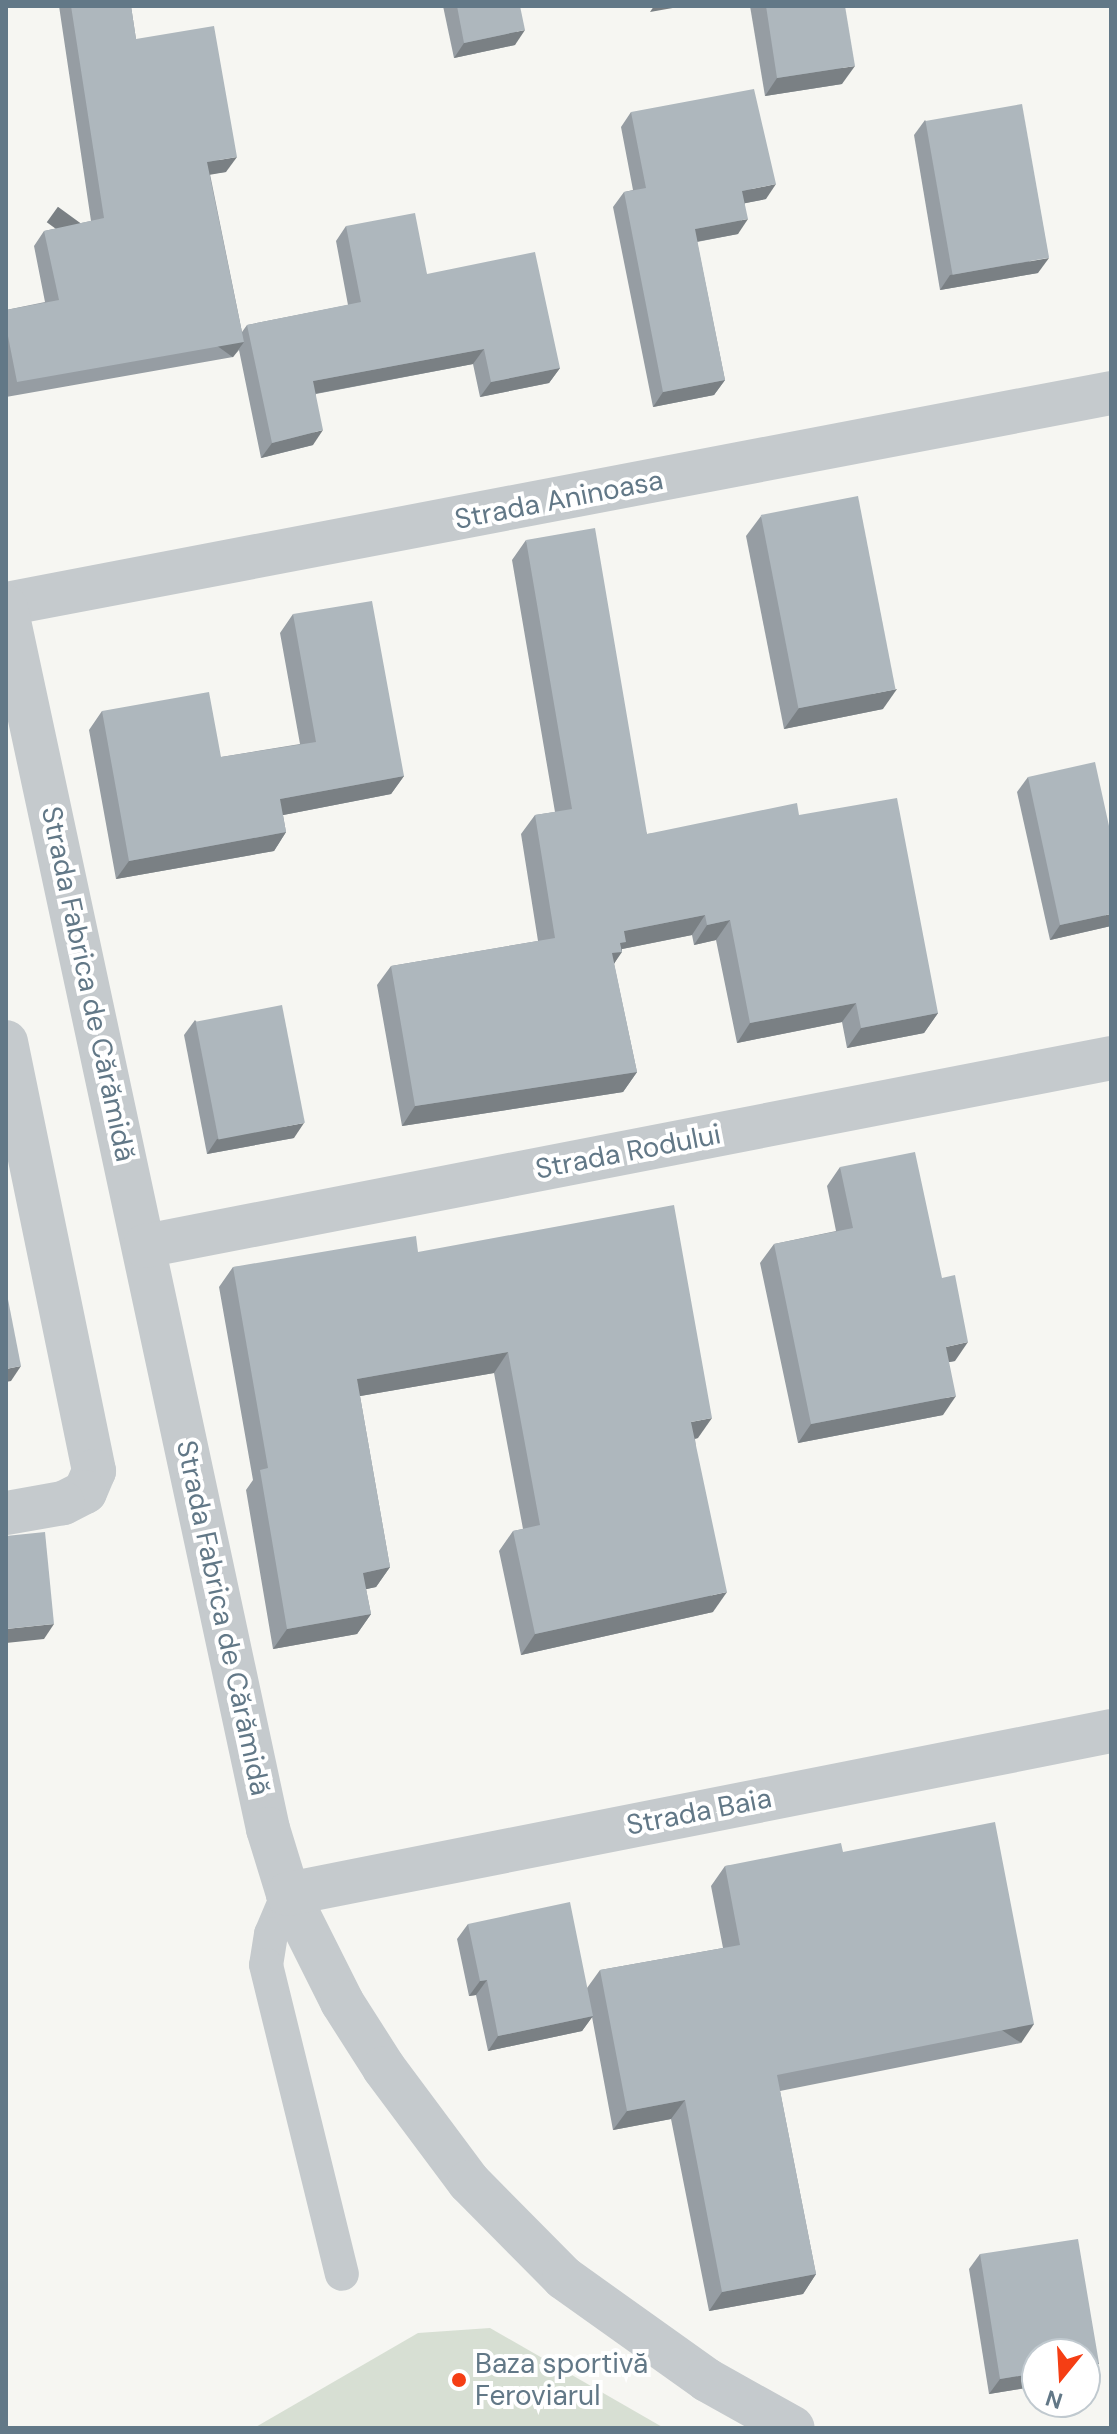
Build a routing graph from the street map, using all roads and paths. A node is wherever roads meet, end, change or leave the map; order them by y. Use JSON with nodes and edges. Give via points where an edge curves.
{"nodes":[{"id":1,"x":1111,"y":393,"type":"edge"},
{"id":2,"x":6,"y":606,"type":"edge"},
{"id":3,"x":6,"y":1042,"type":"edge"},
{"id":4,"x":1111,"y":1058,"type":"edge"},
{"id":5,"x":145,"y":1246,"type":"junction"},
{"id":6,"x":6,"y":1513,"type":"edge"},
{"id":7,"x":1111,"y":1731,"type":"edge"},
{"id":8,"x":288,"y":1894,"type":"junction"},
{"id":9,"x":342,"y":2274,"type":"dead end"},
{"id":10,"x":793,"y":2428,"type":"edge"}],
"edges":[{"from":1,"to":2,"type":"street","name":"Strada Aninoasa"},
{"from":2,"to":5,"type":"street","name":"Strada Fabrica de Cărămidă"},
{"from":3,"to":6,"type":"street","via":[[94,1471],[85,1492],[63,1503]]},
{"from":4,"to":5,"type":"street","name":"Strada Rodului"},
{"from":5,"to":8,"type":"street","name":"Strada Fabrica de Cărămidă","via":[[268,1829]]},
{"from":7,"to":8,"type":"street","name":"Strada Baia"},
{"from":8,"to":9,"type":"lane","via":[[271,1934],[266,1965]]},
{"from":8,"to":10,"type":"street","name":"Strada Fabrica de Cărămidă","via":[[375,2055],[469,2182],[564,2278],[707,2380]]}]}
